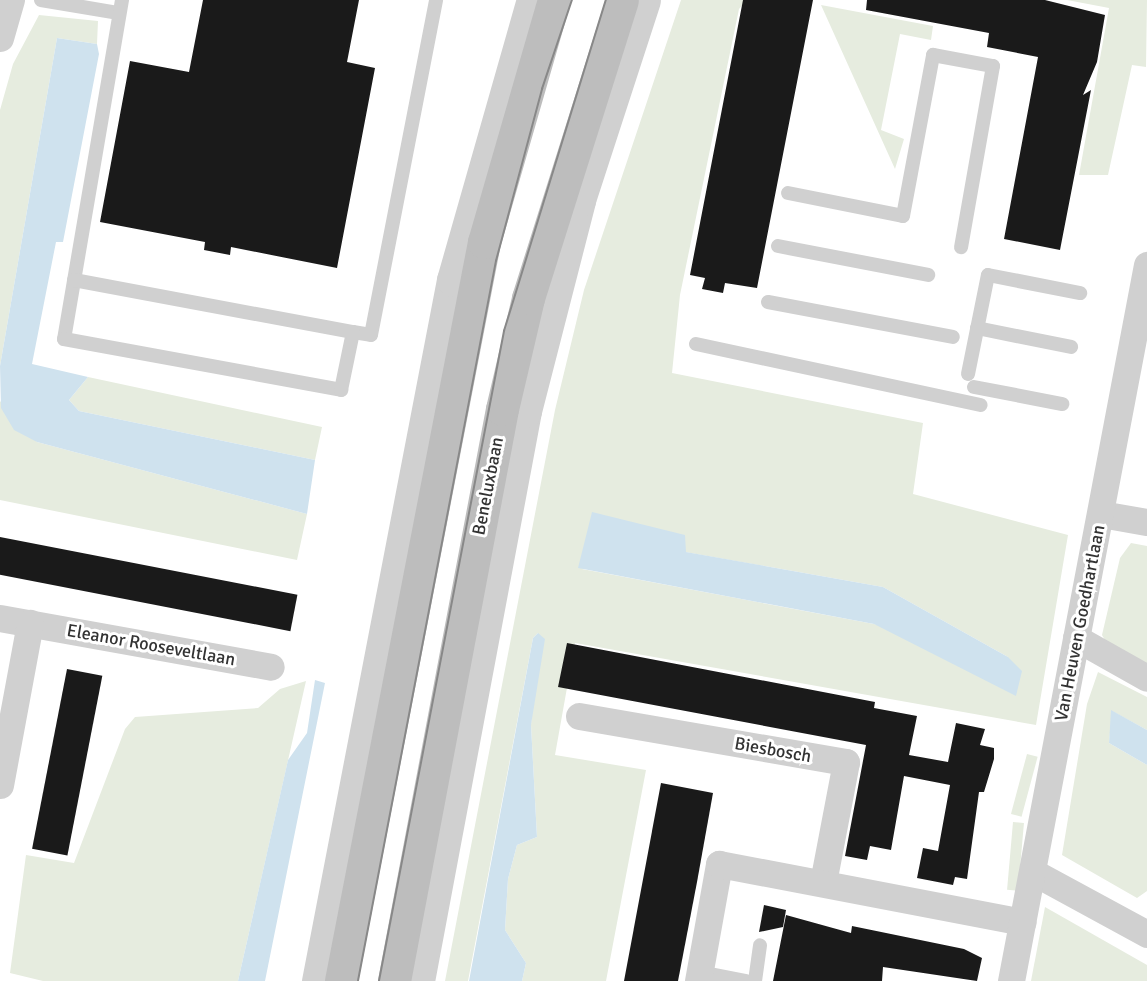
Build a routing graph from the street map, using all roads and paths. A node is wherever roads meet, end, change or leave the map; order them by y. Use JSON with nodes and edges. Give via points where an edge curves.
{"nodes":[{"id":1,"x":11,"y":0,"type":"edge"},
{"id":2,"x":41,"y":0,"type":"edge"},
{"id":3,"x":436,"y":0,"type":"edge"},
{"id":4,"x":533,"y":0,"type":"edge"},
{"id":5,"x":554,"y":0,"type":"edge"},
{"id":6,"x":622,"y":0,"type":"edge"},
{"id":7,"x":644,"y":0,"type":"edge"},
{"id":8,"x":121,"y":6,"type":"edge"},
{"id":9,"x":0,"y":38,"type":"edge"},
{"id":10,"x":788,"y":193,"type":"dead end"},
{"id":11,"x":778,"y":246,"type":"dead end"},
{"id":12,"x":961,"y":247,"type":"dead end"},
{"id":13,"x":1147,"y":265,"type":"edge"},
{"id":14,"x":928,"y":275,"type":"dead end"},
{"id":15,"x":74,"y":280,"type":"junction"},
{"id":16,"x":1080,"y":293,"type":"dead end"},
{"id":17,"x":768,"y":302,"type":"dead end"},
{"id":18,"x":977,"y":328,"type":"junction"},
{"id":19,"x":353,"y":332,"type":"junction"},
{"id":20,"x":953,"y":337,"type":"dead end"},
{"id":21,"x":696,"y":344,"type":"dead end"},
{"id":22,"x":1071,"y":347,"type":"dead end"},
{"id":23,"x":1062,"y":404,"type":"dead end"},
{"id":24,"x":981,"y":405,"type":"dead end"},
{"id":25,"x":1101,"y":514,"type":"junction"},
{"id":26,"x":1147,"y":522,"type":"edge"},
{"id":27,"x":0,"y":618,"type":"edge"},
{"id":28,"x":30,"y":623,"type":"junction"},
{"id":29,"x":1076,"y":638,"type":"junction"},
{"id":30,"x":393,"y":659,"type":"junction"},
{"id":31,"x":271,"y":667,"type":"dead end"},
{"id":32,"x":1147,"y":678,"type":"edge"},
{"id":33,"x":463,"y":680,"type":"junction"},
{"id":34,"x":579,"y":716,"type":"dead end"},
{"id":35,"x":0,"y":785,"type":"edge"},
{"id":36,"x":1033,"y":872,"type":"junction"},
{"id":37,"x":823,"y":883,"type":"junction"},
{"id":38,"x":1023,"y":922,"type":"junction"},
{"id":39,"x":1147,"y":934,"type":"edge"},
{"id":40,"x":760,"y":945,"type":"dead end"},
{"id":41,"x":699,"y":977,"type":"edge"},
{"id":42,"x":318,"y":981,"type":"edge"},
{"id":43,"x":341,"y":981,"type":"edge"},
{"id":44,"x":394,"y":981,"type":"edge"},
{"id":45,"x":418,"y":981,"type":"edge"},
{"id":46,"x":746,"y":981,"type":"edge"},
{"id":47,"x":755,"y":981,"type":"edge"},
{"id":48,"x":1011,"y":981,"type":"edge"}],
"edges":[{"from":1,"to":9,"type":"street"},
{"from":2,"to":8,"type":"lane"},
{"from":3,"to":19,"type":"lane","via":[[371,335]]},
{"from":4,"to":30,"type":"street","via":[[453,280]]},
{"from":5,"to":30,"type":"main road","via":[[484,242]]},
{"from":6,"to":33,"type":"main road","name":"Beneluxbaan","via":[[528,298]]},
{"from":7,"to":33,"type":"street","name":"Beneluxbaan","via":[[548,314]]},
{"from":8,"to":15,"type":"lane"},
{"from":10,"to":12,"type":"lane","via":[[903,216],[933,55],[993,66]]},
{"from":11,"to":14,"type":"lane"},
{"from":13,"to":25,"type":"street","name":"Van Heuven Goedhartlaan"},
{"from":15,"to":19,"type":"lane"},
{"from":15,"to":19,"type":"lane","via":[[64,339],[341,390]]},
{"from":16,"to":18,"type":"lane","via":[[988,275]]},
{"from":17,"to":20,"type":"lane"},
{"from":18,"to":22,"type":"lane"},
{"from":18,"to":23,"type":"lane","via":[[971,380]]},
{"from":21,"to":24,"type":"lane"},
{"from":25,"to":26,"type":"street"},
{"from":25,"to":29,"type":"street","name":"Van Heuven Goedhartlaan"},
{"from":27,"to":28,"type":"street","name":"Eleanor Rooseveltlaan"},
{"from":28,"to":31,"type":"street","name":"Eleanor Rooseveltlaan"},
{"from":28,"to":35,"type":"street"},
{"from":29,"to":32,"type":"street"},
{"from":29,"to":36,"type":"street","name":"Van Heuven Goedhartlaan"},
{"from":30,"to":42,"type":"street"},
{"from":30,"to":43,"type":"main road"},
{"from":33,"to":44,"type":"main road","name":"Beneluxbaan"},
{"from":33,"to":45,"type":"street","name":"Beneluxbaan"},
{"from":34,"to":37,"type":"street","name":"Biesbosch","via":[[846,762]]},
{"from":36,"to":38,"type":"street","name":"Van Heuven Goedhartlaan"},
{"from":36,"to":39,"type":"street"},
{"from":37,"to":38,"type":"street"},
{"from":37,"to":41,"type":"street","via":[[719,864]]},
{"from":38,"to":48,"type":"street","name":"Van Heuven Goedhartlaan"},
{"from":40,"to":47,"type":"lane"},
{"from":41,"to":46,"type":"lane"}]}
